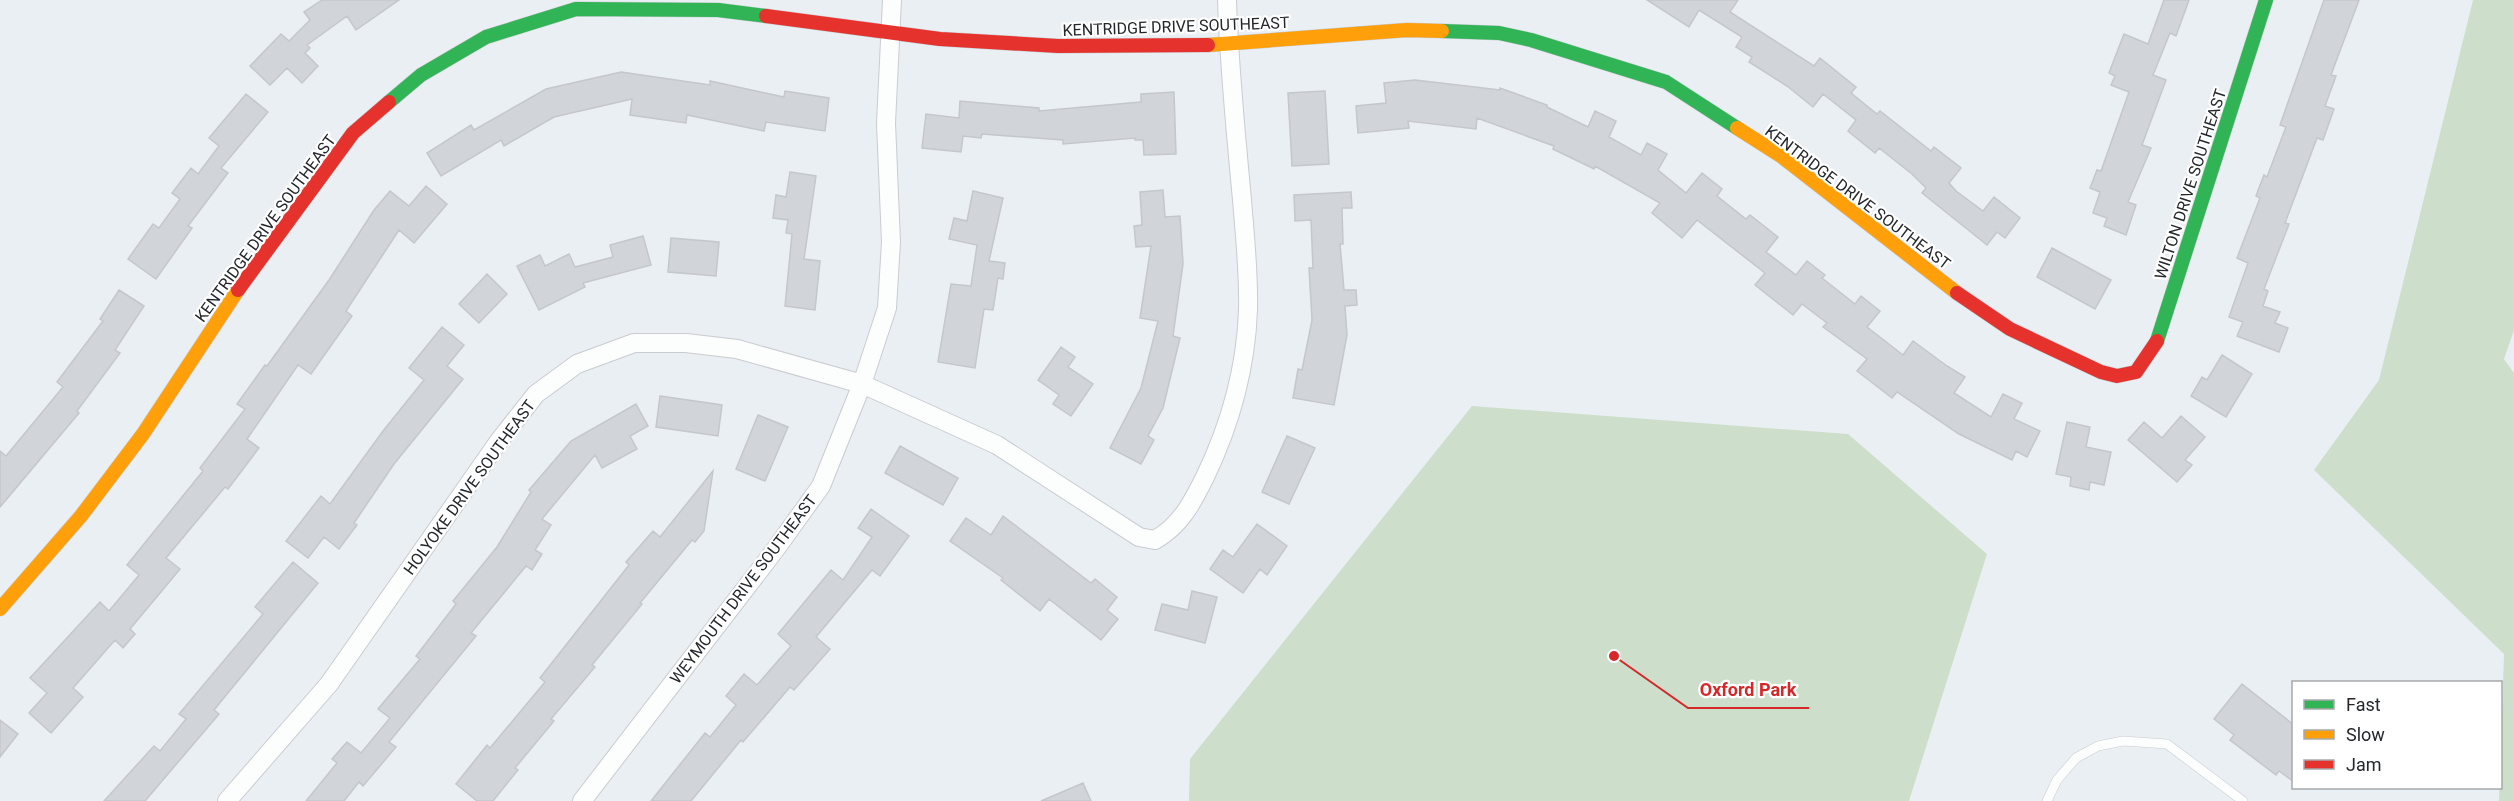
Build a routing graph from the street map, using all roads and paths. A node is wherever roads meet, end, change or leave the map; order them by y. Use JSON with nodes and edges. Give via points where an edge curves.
{"nodes":[{"id":1,"x":892,"y":0,"type":"edge"},
{"id":2,"x":1227,"y":0,"type":"edge"},
{"id":3,"x":2266,"y":0,"type":"edge"},
{"id":4,"x":575,"y":5,"type":"edge"},
{"id":5,"x":889,"y":32,"type":"junction"},
{"id":6,"x":1228,"y":44,"type":"junction"},
{"id":7,"x":2136,"y":372,"type":"joint"},
{"id":8,"x":862,"y":384,"type":"junction"},
{"id":9,"x":0,"y":609,"type":"edge"},
{"id":10,"x":226,"y":801,"type":"edge"},
{"id":11,"x":582,"y":801,"type":"edge"},
{"id":12,"x":2047,"y":801,"type":"edge"},
{"id":13,"x":2243,"y":801,"type":"edge"}],
"edges":[{"from":1,"to":5,"type":"street","name":"WEYMOUTH DRIVE SOUTHEAST"},
{"from":2,"to":6,"type":"street"},
{"from":3,"to":7,"type":"street","name":"WILTON DRIVE SOUTHEAST","via":[[2156,344]]},
{"from":4,"to":5,"type":"street","name":"KENTRIDGE DRIVE SOUTHEAST","via":[[718,10]]},
{"from":4,"to":9,"type":"street","name":"KENTRIDGE DRIVE SOUTHEAST","via":[[486,38],[421,75],[353,133],[252,268],[143,434],[81,516]]},
{"from":5,"to":6,"type":"street","name":"KENTRIDGE DRIVE SOUTHEAST","via":[[1058,46]]},
{"from":5,"to":8,"type":"street","name":"WEYMOUTH DRIVE SOUTHEAST","via":[[886,123],[891,242],[886,308]]},
{"from":6,"to":7,"type":"street","name":"KENTRIDGE DRIVE SOUTHEAST","via":[[1407,30],[1499,33],[1666,82],[1781,156],[1958,294],[2010,329],[2101,372],[2117,376]]},
{"from":6,"to":8,"type":"street","name":"HOLYOKE DRIVE SOUTHEAST","via":[[1248,311],[1231,413],[1214,460],[1189,510],[1170,531],[1155,540],[1139,537],[997,445]]},
{"from":8,"to":10,"type":"street","name":"HOLYOKE DRIVE SOUTHEAST","via":[[737,349],[686,343],[634,343],[577,364],[536,394],[329,684]]},
{"from":8,"to":11,"type":"street","name":"WEYMOUTH DRIVE SOUTHEAST","via":[[821,486]]},
{"from":12,"to":13,"type":"lane","via":[[2057,780],[2076,758],[2098,746],[2123,741],[2168,744]]}]}
